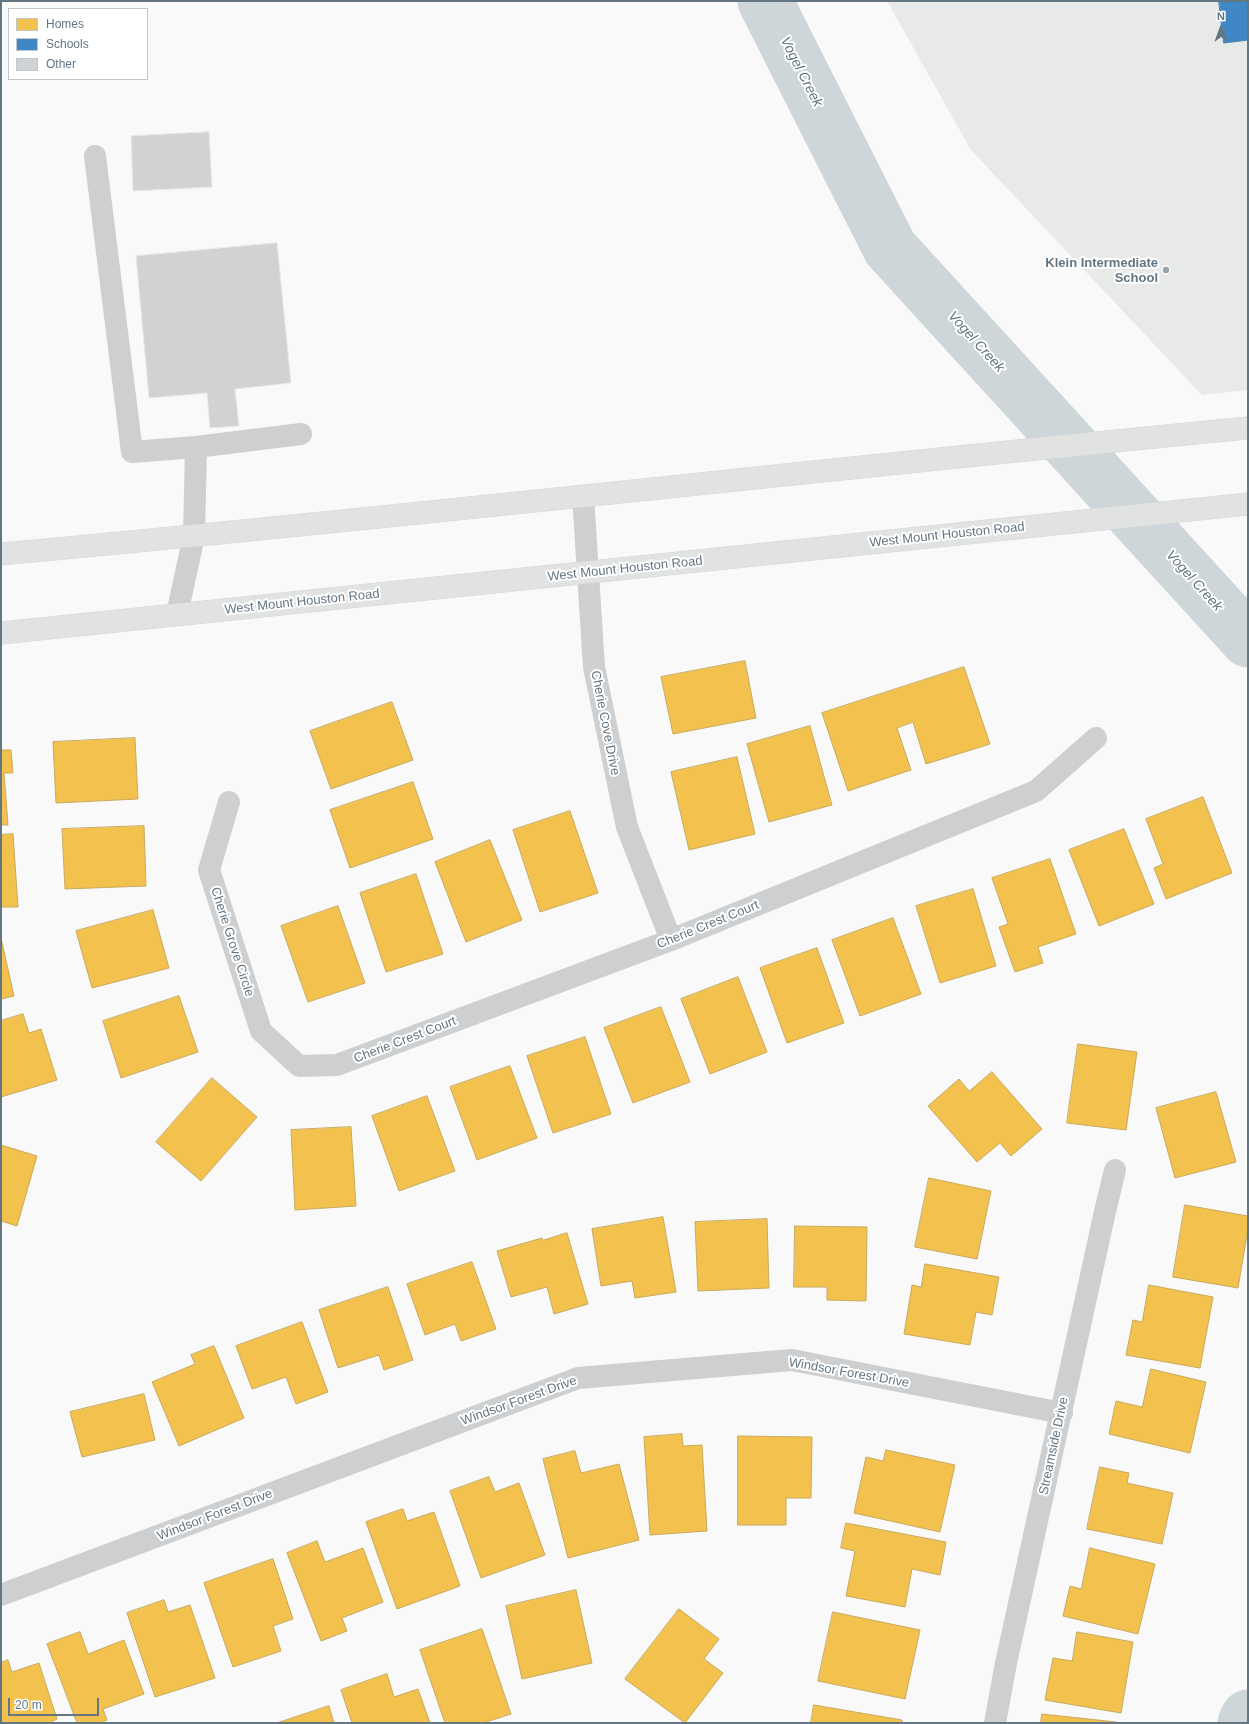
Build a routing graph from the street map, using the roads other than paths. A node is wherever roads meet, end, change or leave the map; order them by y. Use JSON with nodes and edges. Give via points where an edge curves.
{"nodes":[{"id":1,"x":95,"y":156,"type":"dead end"},
{"id":2,"x":1248,"y":428,"type":"edge"},
{"id":3,"x":301,"y":434,"type":"dead end"},
{"id":4,"x":196,"y":447,"type":"junction"},
{"id":5,"x":583,"y":496,"type":"junction"},
{"id":6,"x":1248,"y":504,"type":"edge"},
{"id":7,"x":194,"y":536,"type":"junction"},
{"id":8,"x":1,"y":554,"type":"edge"},
{"id":9,"x":588,"y":573,"type":"junction"},
{"id":10,"x":177,"y":614,"type":"junction"},
{"id":11,"x":1,"y":632,"type":"edge"},
{"id":12,"x":1096,"y":738,"type":"dead end"},
{"id":13,"x":229,"y":802,"type":"dead end"},
{"id":14,"x":671,"y":940,"type":"junction"},
{"id":15,"x":299,"y":1066,"type":"joint"},
{"id":16,"x":1115,"y":1170,"type":"dead end"},
{"id":17,"x":1062,"y":1413,"type":"junction"},
{"id":18,"x":1,"y":1595,"type":"edge"},
{"id":19,"x":995,"y":1723,"type":"edge"}],
"edges":[{"from":1,"to":4,"type":"street","via":[[132,452]]},
{"from":2,"to":5,"type":"main road"},
{"from":3,"to":4,"type":"street"},
{"from":4,"to":7,"type":"street"},
{"from":5,"to":7,"type":"main road"},
{"from":5,"to":9,"type":"street","name":"Cherie Cove Drive"},
{"from":6,"to":9,"type":"main road","name":"West Mount Houston Road"},
{"from":7,"to":8,"type":"main road"},
{"from":7,"to":10,"type":"street"},
{"from":9,"to":10,"type":"main road","name":"West Mount Houston Road"},
{"from":9,"to":14,"type":"street","name":"Cherie Cove Drive","via":[[594,667],[627,827]]},
{"from":10,"to":11,"type":"main road","name":"West Mount Houston Road"},
{"from":12,"to":14,"type":"street","name":"Cherie Crest Court","via":[[1036,791]]},
{"from":13,"to":15,"type":"street","name":"Cherie Grove Circle","via":[[209,870],[261,1031]]},
{"from":14,"to":15,"type":"street","name":"Cherie Crest Court","via":[[337,1065]]},
{"from":16,"to":17,"type":"street","name":"Streamside Drive"},
{"from":17,"to":18,"type":"street","name":"Windsor Forest Drive","via":[[792,1360],[578,1378]]},
{"from":17,"to":19,"type":"street","name":"Streamside Drive"}]}
